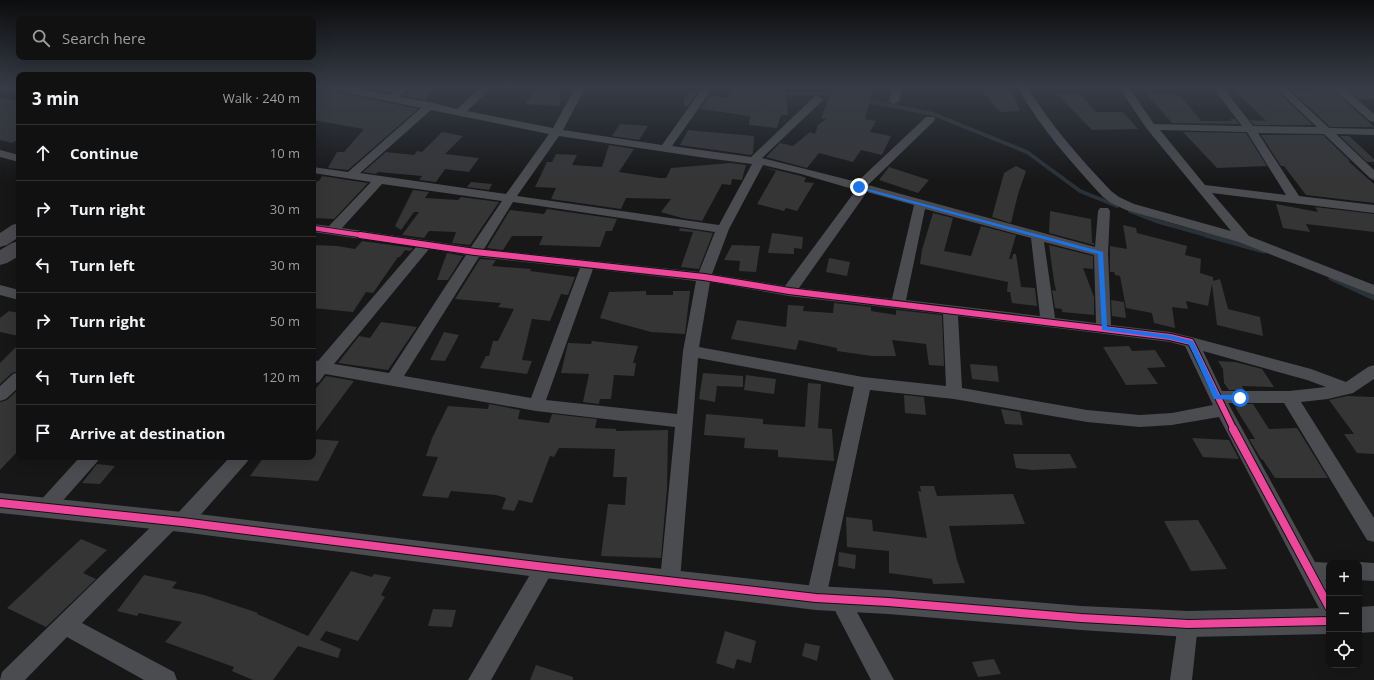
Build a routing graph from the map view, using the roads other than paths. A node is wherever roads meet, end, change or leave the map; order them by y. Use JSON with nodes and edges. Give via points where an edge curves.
{"nodes":[{"id":1,"x":416,"y":118,"type":"edge"},
{"id":2,"x":488,"y":118,"type":"edge"},
{"id":3,"x":564,"y":118,"type":"edge"},
{"id":4,"x":687,"y":118,"type":"edge"},
{"id":5,"x":799,"y":118,"type":"edge"},
{"id":6,"x":1041,"y":118,"type":"edge"},
{"id":7,"x":1145,"y":118,"type":"edge"},
{"id":8,"x":1241,"y":118,"type":"edge"},
{"id":9,"x":1314,"y":118,"type":"edge"},
{"id":10,"x":930,"y":119,"type":"dead end"},
{"id":11,"x":1151,"y":127,"type":"junction"},
{"id":12,"x":1250,"y":129,"type":"junction"},
{"id":13,"x":1328,"y":131,"type":"junction"},
{"id":14,"x":556,"y":132,"type":"junction"},
{"id":15,"x":1374,"y":132,"type":"edge"},
{"id":16,"x":665,"y":149,"type":"junction"},
{"id":17,"x":0,"y":153,"type":"edge"},
{"id":18,"x":16,"y":157,"type":"edge"},
{"id":19,"x":756,"y":160,"type":"junction"},
{"id":20,"x":316,"y":170,"type":"edge"},
{"id":21,"x":351,"y":175,"type":"junction"},
{"id":22,"x":1374,"y":176,"type":"edge"},
{"id":23,"x":379,"y":180,"type":"junction"},
{"id":24,"x":862,"y":188,"type":"junction"},
{"id":25,"x":1202,"y":188,"type":"junction"},
{"id":26,"x":1294,"y":199,"type":"junction"},
{"id":27,"x":509,"y":200,"type":"junction"},
{"id":28,"x":920,"y":205,"type":"junction"},
{"id":29,"x":1374,"y":209,"type":"edge"},
{"id":30,"x":1104,"y":211,"type":"dead end"},
{"id":31,"x":316,"y":228,"type":"edge"},
{"id":32,"x":723,"y":229,"type":"junction"},
{"id":33,"x":16,"y":231,"type":"edge"},
{"id":34,"x":332,"y":231,"type":"junction"},
{"id":35,"x":1037,"y":236,"type":"junction"},
{"id":36,"x":1244,"y":239,"type":"junction"},
{"id":37,"x":0,"y":241,"type":"edge"},
{"id":38,"x":426,"y":244,"type":"junction"},
{"id":39,"x":16,"y":249,"type":"edge"},
{"id":40,"x":475,"y":252,"type":"junction"},
{"id":41,"x":1101,"y":253,"type":"junction"},
{"id":42,"x":0,"y":259,"type":"edge"},
{"id":43,"x":588,"y":264,"type":"junction"},
{"id":44,"x":704,"y":277,"type":"junction"},
{"id":45,"x":0,"y":290,"type":"edge"},
{"id":46,"x":1374,"y":290,"type":"edge"},
{"id":47,"x":789,"y":291,"type":"junction"},
{"id":48,"x":16,"y":293,"type":"edge"},
{"id":49,"x":898,"y":304,"type":"junction"},
{"id":50,"x":950,"y":311,"type":"junction"},
{"id":51,"x":1048,"y":322,"type":"junction"},
{"id":52,"x":1104,"y":329,"type":"junction"},
{"id":53,"x":1191,"y":342,"type":"junction"},
{"id":54,"x":691,"y":351,"type":"junction"},
{"id":55,"x":316,"y":371,"type":"edge"},
{"id":56,"x":1374,"y":372,"type":"edge"},
{"id":57,"x":393,"y":380,"type":"junction"},
{"id":58,"x":863,"y":383,"type":"junction"},
{"id":59,"x":1347,"y":389,"type":"junction"},
{"id":60,"x":954,"y":393,"type":"junction"},
{"id":61,"x":1289,"y":397,"type":"junction"},
{"id":62,"x":1220,"y":404,"type":"junction"},
{"id":63,"x":536,"y":405,"type":"junction"},
{"id":64,"x":684,"y":421,"type":"junction"},
{"id":65,"x":88,"y":460,"type":"edge"},
{"id":66,"x":238,"y":460,"type":"edge"},
{"id":67,"x":0,"y":503,"type":"edge"},
{"id":68,"x":45,"y":508,"type":"junction"},
{"id":69,"x":176,"y":522,"type":"junction"},
{"id":70,"x":1374,"y":534,"type":"edge"},
{"id":71,"x":546,"y":567,"type":"junction"},
{"id":72,"x":1309,"y":571,"type":"junction"},
{"id":73,"x":1326,"y":571,"type":"edge"},
{"id":74,"x":1362,"y":572,"type":"edge"},
{"id":75,"x":1374,"y":572,"type":"edge"},
{"id":76,"x":670,"y":580,"type":"junction"},
{"id":77,"x":827,"y":598,"type":"junction"},
{"id":78,"x":1326,"y":602,"type":"edge"},
{"id":79,"x":1374,"y":619,"type":"edge"},
{"id":80,"x":1362,"y":620,"type":"edge"},
{"id":81,"x":1326,"y":621,"type":"edge"},
{"id":82,"x":1188,"y":624,"type":"junction"},
{"id":83,"x":65,"y":625,"type":"junction"},
{"id":84,"x":10,"y":680,"type":"edge"},
{"id":85,"x":166,"y":680,"type":"edge"},
{"id":86,"x":479,"y":680,"type":"edge"},
{"id":87,"x":882,"y":680,"type":"edge"},
{"id":88,"x":1181,"y":680,"type":"edge"}],
"edges":[{"from":1,"to":21,"type":"street"},
{"from":2,"to":14,"type":"street"},
{"from":3,"to":14,"type":"street"},
{"from":4,"to":16,"type":"street"},
{"from":5,"to":19,"type":"street"},
{"from":6,"to":36,"type":"street","via":[[1115,200],[1130,207]]},
{"from":7,"to":11,"type":"street"},
{"from":8,"to":12,"type":"street"},
{"from":9,"to":13,"type":"street"},
{"from":10,"to":24,"type":"street"},
{"from":11,"to":12,"type":"street"},
{"from":11,"to":25,"type":"street"},
{"from":12,"to":13,"type":"street"},
{"from":12,"to":26,"type":"street"},
{"from":13,"to":15,"type":"street"},
{"from":13,"to":22,"type":"street"},
{"from":14,"to":16,"type":"street"},
{"from":14,"to":27,"type":"street"},
{"from":16,"to":19,"type":"street"},
{"from":17,"to":18,"type":"street"},
{"from":19,"to":24,"type":"street"},
{"from":19,"to":32,"type":"street"},
{"from":20,"to":21,"type":"street"},
{"from":21,"to":23,"type":"street"},
{"from":23,"to":27,"type":"street"},
{"from":23,"to":34,"type":"street"},
{"from":24,"to":28,"type":"street"},
{"from":24,"to":47,"type":"street"},
{"from":25,"to":26,"type":"street"},
{"from":25,"to":36,"type":"street"},
{"from":26,"to":29,"type":"street"},
{"from":27,"to":32,"type":"street"},
{"from":27,"to":40,"type":"street"},
{"from":28,"to":35,"type":"street"},
{"from":28,"to":49,"type":"street"},
{"from":30,"to":41,"type":"street"},
{"from":31,"to":34,"type":"street"},
{"from":32,"to":44,"type":"street"},
{"from":33,"to":37,"type":"main road"},
{"from":34,"to":38,"type":"street"},
{"from":35,"to":41,"type":"street"},
{"from":35,"to":51,"type":"street"},
{"from":36,"to":46,"type":"street"},
{"from":38,"to":40,"type":"street"},
{"from":38,"to":55,"type":"street"},
{"from":39,"to":42,"type":"main road"},
{"from":40,"to":43,"type":"street"},
{"from":40,"to":57,"type":"street"},
{"from":41,"to":52,"type":"street"},
{"from":43,"to":44,"type":"street"},
{"from":43,"to":63,"type":"street"},
{"from":44,"to":47,"type":"street"},
{"from":44,"to":54,"type":"street"},
{"from":45,"to":48,"type":"street"},
{"from":47,"to":49,"type":"street"},
{"from":49,"to":50,"type":"street"},
{"from":50,"to":51,"type":"street"},
{"from":50,"to":60,"type":"street"},
{"from":51,"to":52,"type":"street"},
{"from":52,"to":53,"type":"street"},
{"from":53,"to":59,"type":"street","via":[[1311,375]]},
{"from":53,"to":62,"type":"street"},
{"from":54,"to":58,"type":"street"},
{"from":54,"to":64,"type":"street"},
{"from":55,"to":57,"type":"street"},
{"from":56,"to":59,"type":"street"},
{"from":57,"to":63,"type":"street"},
{"from":58,"to":60,"type":"street"},
{"from":58,"to":77,"type":"street"},
{"from":59,"to":61,"type":"street"},
{"from":60,"to":62,"type":"street","via":[[1087,416],[1140,421],[1179,418]]},
{"from":61,"to":62,"type":"street"},
{"from":61,"to":70,"type":"street"},
{"from":62,"to":72,"type":"street"},
{"from":63,"to":64,"type":"street"},
{"from":64,"to":76,"type":"street"},
{"from":65,"to":68,"type":"street"},
{"from":66,"to":69,"type":"street"},
{"from":67,"to":68,"type":"street"},
{"from":68,"to":69,"type":"street"},
{"from":69,"to":71,"type":"street"},
{"from":69,"to":83,"type":"street"},
{"from":71,"to":76,"type":"street"},
{"from":71,"to":86,"type":"street"},
{"from":72,"to":73,"type":"street"},
{"from":72,"to":78,"type":"street"},
{"from":74,"to":75,"type":"street"},
{"from":76,"to":77,"type":"street"},
{"from":77,"to":82,"type":"street"},
{"from":77,"to":87,"type":"street"},
{"from":79,"to":80,"type":"street"},
{"from":81,"to":82,"type":"street"},
{"from":82,"to":88,"type":"street"},
{"from":83,"to":84,"type":"street"},
{"from":83,"to":85,"type":"street"}]}
